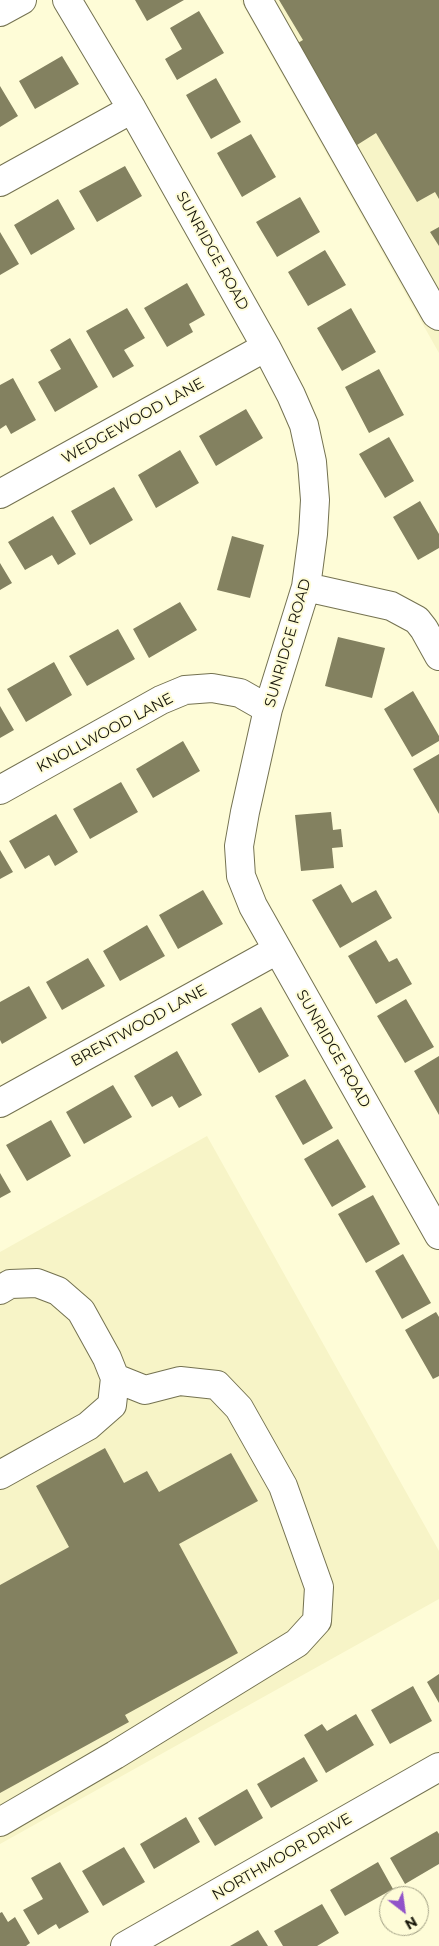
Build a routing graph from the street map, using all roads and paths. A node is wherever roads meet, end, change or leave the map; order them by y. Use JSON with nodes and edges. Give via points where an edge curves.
{"nodes":[{"id":1,"x":22,"y":0,"type":"edge"},
{"id":2,"x":67,"y":0,"type":"edge"},
{"id":3,"x":258,"y":0,"type":"edge"},
{"id":4,"x":0,"y":12,"type":"edge"},
{"id":5,"x":132,"y":109,"type":"junction"},
{"id":6,"x":0,"y":182,"type":"edge"},
{"id":7,"x":439,"y":316,"type":"edge"},
{"id":8,"x":266,"y":347,"type":"junction"},
{"id":9,"x":0,"y":494,"type":"edge"},
{"id":10,"x":306,"y":587,"type":"junction"},
{"id":11,"x":439,"y":656,"type":"edge"},
{"id":12,"x":268,"y":709,"type":"junction"},
{"id":13,"x":0,"y":790,"type":"edge"},
{"id":14,"x":277,"y":950,"type":"junction"},
{"id":15,"x":0,"y":1103,"type":"edge"},
{"id":16,"x":439,"y":1235,"type":"edge"},
{"id":17,"x":0,"y":1290,"type":"edge"},
{"id":18,"x":115,"y":1378,"type":"junction"},
{"id":19,"x":0,"y":1475,"type":"edge"},
{"id":20,"x":439,"y":1767,"type":"edge"},
{"id":21,"x":0,"y":1822,"type":"edge"},
{"id":22,"x":125,"y":1946,"type":"edge"}],
"edges":[{"from":1,"to":4,"type":"street"},
{"from":2,"to":5,"type":"street","name":"SUNRIDGE ROAD"},
{"from":3,"to":7,"type":"street"},
{"from":5,"to":6,"type":"street"},
{"from":5,"to":8,"type":"street","name":"SUNRIDGE ROAD"},
{"from":8,"to":9,"type":"street","name":"WEDGEWOOD LANE"},
{"from":8,"to":10,"type":"street","name":"SUNRIDGE ROAD","via":[[304,425],[312,462],[315,500]]},
{"from":10,"to":11,"type":"street","via":[[391,606],[417,620]]},
{"from":10,"to":12,"type":"street","name":"SUNRIDGE ROAD"},
{"from":12,"to":13,"type":"street","name":"KNOLLWOOD LANE","via":[[240,693],[212,688],[185,690],[161,700]]},
{"from":12,"to":14,"type":"street","name":"SUNRIDGE ROAD","via":[[239,846],[241,876],[252,906]]},
{"from":14,"to":15,"type":"street","name":"BRENTWOOD LANE"},
{"from":14,"to":16,"type":"street","name":"SUNRIDGE ROAD"},
{"from":17,"to":18,"type":"street","via":[[10,1284],[37,1283],[58,1291],[81,1311]]},
{"from":18,"to":19,"type":"street","via":[[112,1405],[88,1426]]},
{"from":18,"to":21,"type":"street","via":[[145,1390],[180,1380],[218,1385],[239,1408],[283,1486],[319,1587],[317,1621],[297,1643]]},
{"from":20,"to":22,"type":"street","name":"NORTHMOOR DRIVE"}]}
